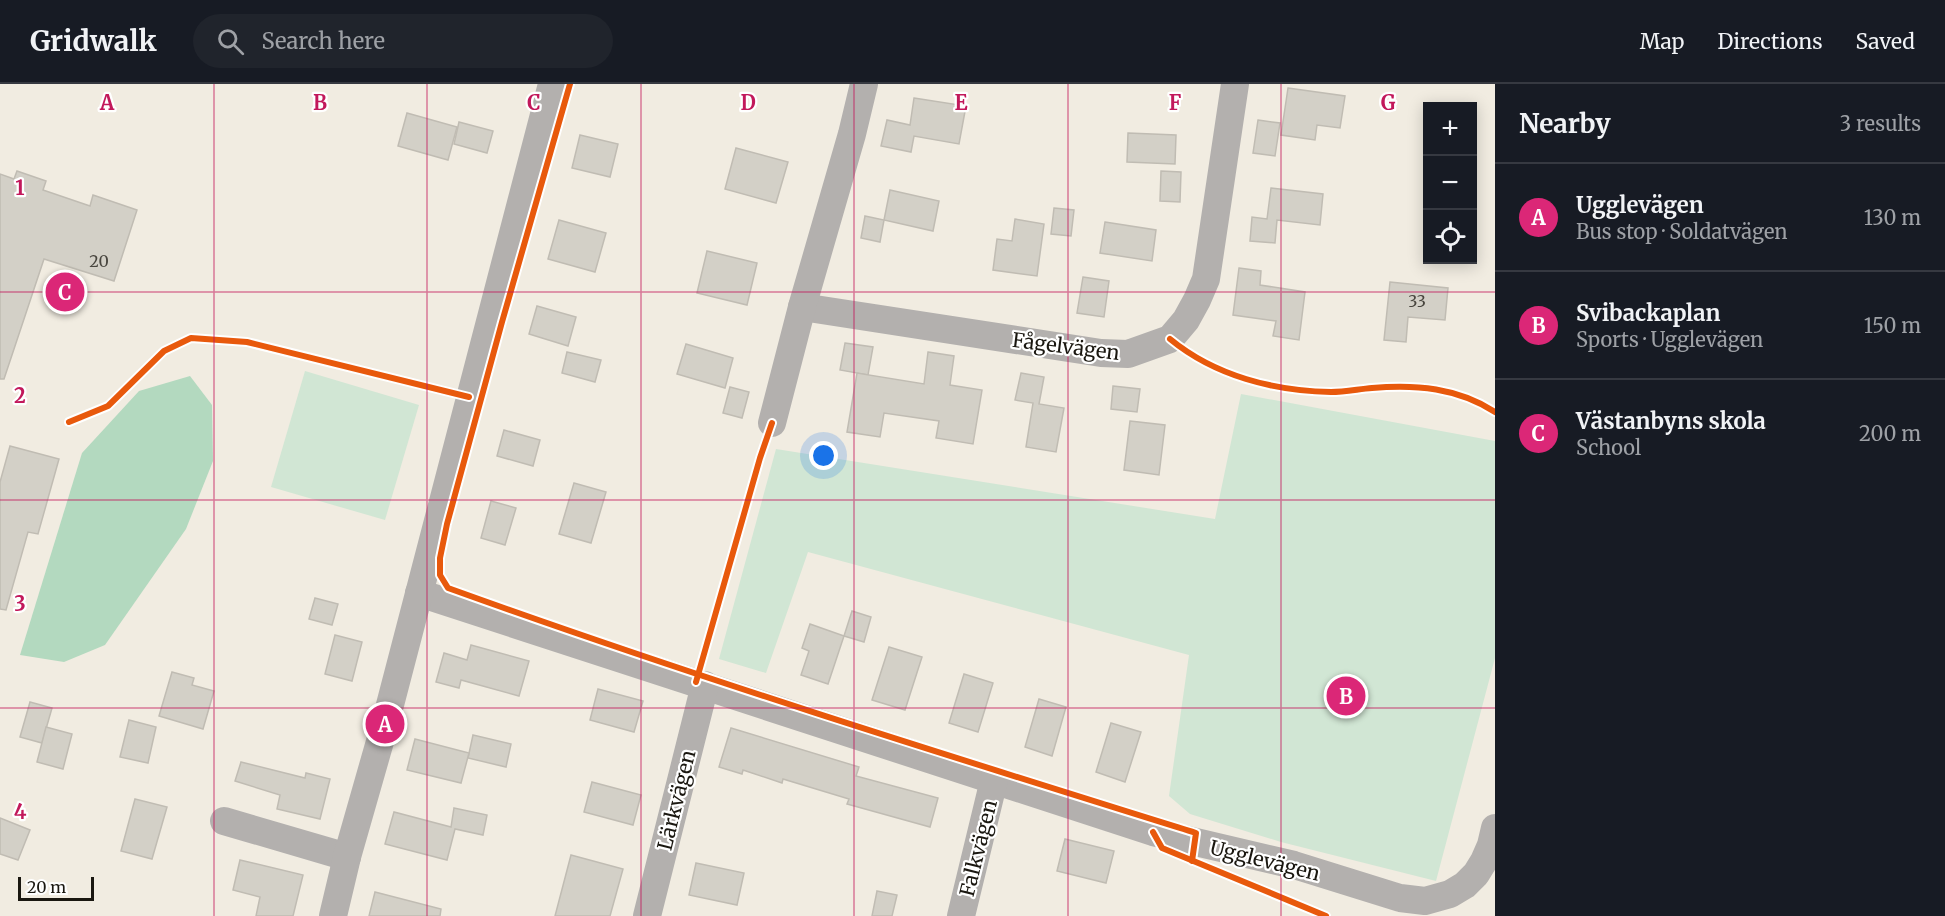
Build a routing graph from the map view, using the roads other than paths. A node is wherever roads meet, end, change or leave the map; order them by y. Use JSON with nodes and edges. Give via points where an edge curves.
{"nodes":[{"id":1,"x":552,"y":84,"type":"edge"},
{"id":2,"x":864,"y":84,"type":"edge"},
{"id":3,"x":1235,"y":84,"type":"edge"},
{"id":4,"x":802,"y":307,"type":"junction"},
{"id":5,"x":772,"y":423,"type":"dead end"},
{"id":6,"x":419,"y":593,"type":"junction"},
{"id":7,"x":705,"y":685,"type":"junction"},
{"id":8,"x":994,"y":780,"type":"junction"},
{"id":9,"x":224,"y":821,"type":"dead end"},
{"id":10,"x":1495,"y":828,"type":"edge"},
{"id":11,"x":347,"y":856,"type":"junction"},
{"id":12,"x":333,"y":916,"type":"edge"},
{"id":13,"x":647,"y":916,"type":"edge"},
{"id":14,"x":961,"y":916,"type":"edge"}],
"edges":[{"from":1,"to":6,"type":"street"},
{"from":2,"to":4,"type":"street"},
{"from":3,"to":4,"type":"street","name":"Fågelvägen","via":[[1206,279],[1186,320],[1170,339],[1128,354],[1101,353]]},
{"from":4,"to":5,"type":"street"},
{"from":6,"to":7,"type":"street","name":"Ugglevägen"},
{"from":6,"to":11,"type":"street"},
{"from":7,"to":8,"type":"street","name":"Ugglevägen"},
{"from":7,"to":13,"type":"street","name":"Lärkvägen"},
{"from":8,"to":10,"type":"street","name":"Ugglevägen","via":[[1153,832],[1425,901],[1450,894],[1476,874]]},
{"from":8,"to":14,"type":"street","name":"Falkvägen"},
{"from":9,"to":11,"type":"street"},
{"from":11,"to":12,"type":"street"}]}
